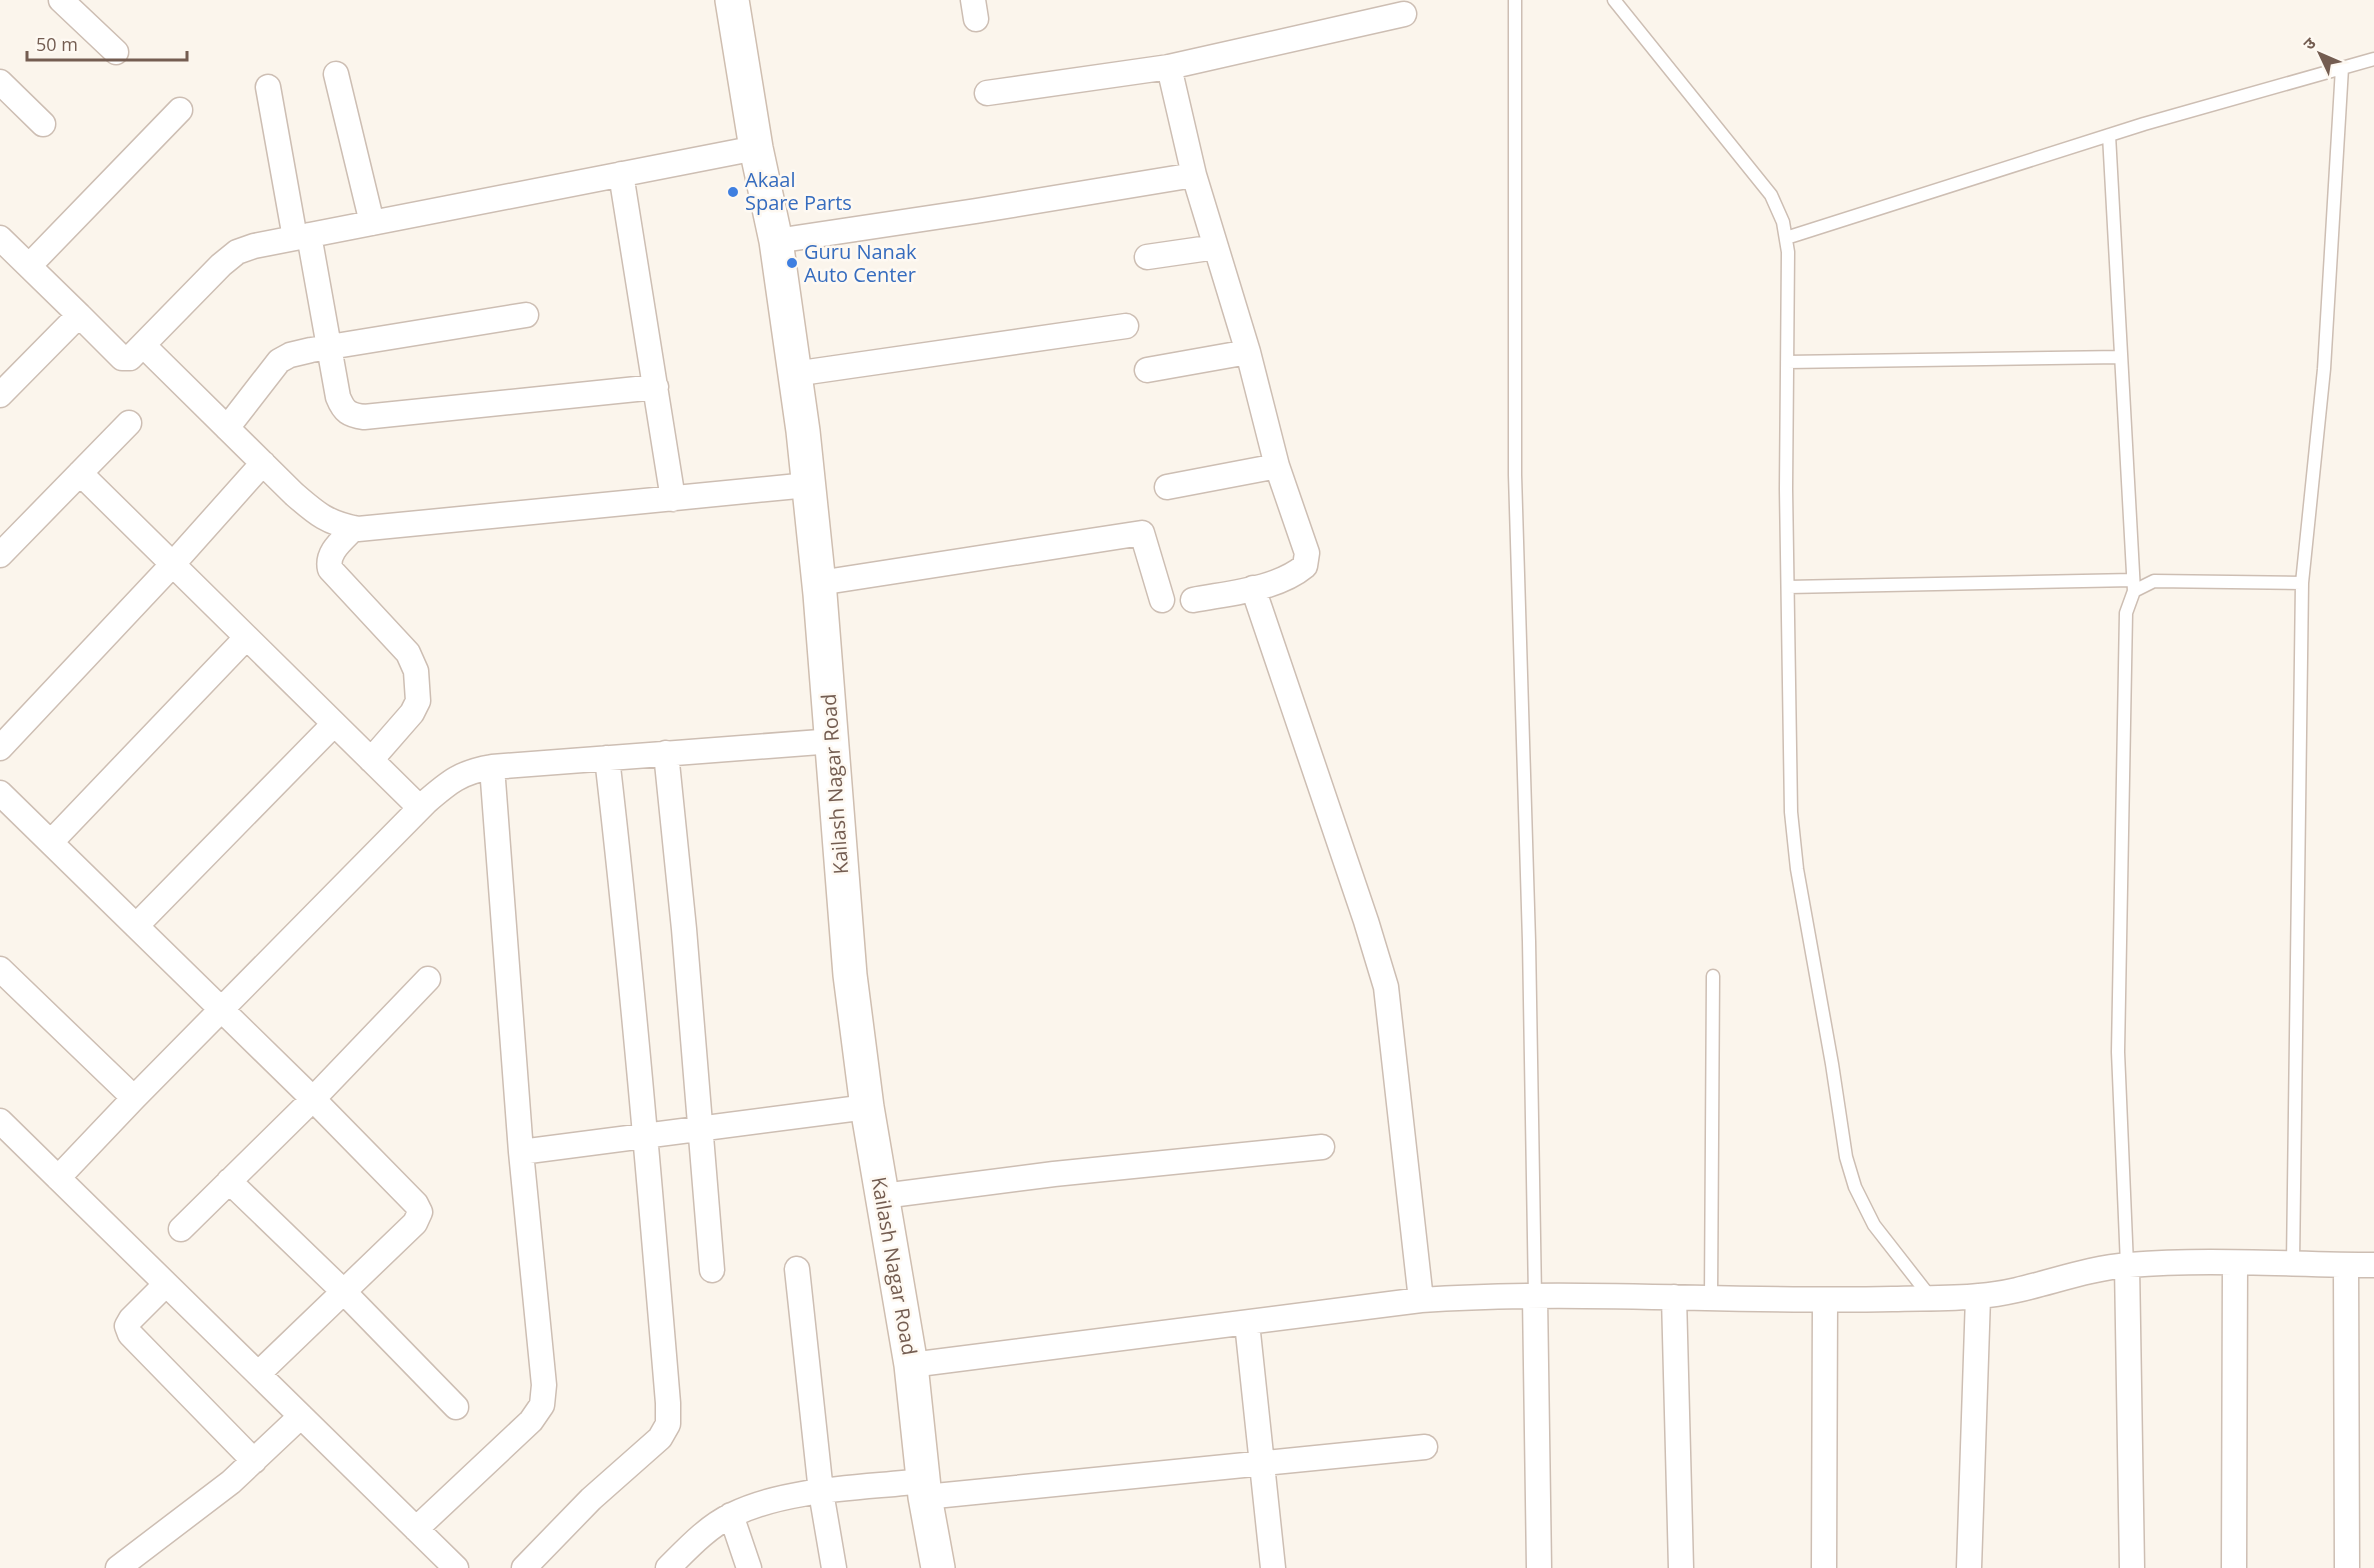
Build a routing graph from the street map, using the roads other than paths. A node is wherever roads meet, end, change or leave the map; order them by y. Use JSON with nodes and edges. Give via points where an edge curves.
{"nodes":[{"id":1,"x":61,"y":0,"type":"edge"},
{"id":2,"x":732,"y":0,"type":"edge"},
{"id":3,"x":1515,"y":0,"type":"edge"},
{"id":4,"x":1614,"y":0,"type":"edge"},
{"id":5,"x":1404,"y":14,"type":"dead end"},
{"id":6,"x":116,"y":52,"type":"dead end"},
{"id":7,"x":2374,"y":59,"type":"edge"},
{"id":8,"x":1169,"y":67,"type":"junction"},
{"id":9,"x":2342,"y":68,"type":"junction"},
{"id":10,"x":336,"y":74,"type":"dead end"},
{"id":11,"x":0,"y":82,"type":"edge"},
{"id":12,"x":268,"y":87,"type":"dead end"},
{"id":13,"x":987,"y":93,"type":"dead end"},
{"id":14,"x":180,"y":110,"type":"dead end"},
{"id":15,"x":43,"y":124,"type":"dead end"},
{"id":16,"x":2109,"y":135,"type":"junction"},
{"id":17,"x":756,"y":148,"type":"junction"},
{"id":18,"x":621,"y":174,"type":"junction"},
{"id":19,"x":1194,"y":176,"type":"junction"},
{"id":20,"x":372,"y":223,"type":"junction"},
{"id":21,"x":302,"y":236,"type":"junction"},
{"id":22,"x":0,"y":238,"type":"edge"},
{"id":23,"x":1786,"y":238,"type":"junction"},
{"id":24,"x":776,"y":241,"type":"junction"},
{"id":25,"x":1216,"y":247,"type":"junction"},
{"id":26,"x":1147,"y":257,"type":"dead end"},
{"id":27,"x":29,"y":266,"type":"junction"},
{"id":28,"x":79,"y":315,"type":"junction"},
{"id":29,"x":526,"y":315,"type":"dead end"},
{"id":30,"x":1126,"y":326,"type":"dead end"},
{"id":31,"x":144,"y":346,"type":"junction"},
{"id":32,"x":331,"y":346,"type":"junction"},
{"id":33,"x":1248,"y":352,"type":"junction"},
{"id":34,"x":2121,"y":357,"type":"junction"},
{"id":35,"x":1787,"y":362,"type":"junction"},
{"id":36,"x":1147,"y":370,"type":"dead end"},
{"id":37,"x":794,"y":374,"type":"junction"},
{"id":38,"x":656,"y":387,"type":"junction"},
{"id":39,"x":2,"y":389,"type":"edge"},
{"id":40,"x":129,"y":423,"type":"dead end"},
{"id":41,"x":227,"y":428,"type":"junction"},
{"id":42,"x":263,"y":464,"type":"junction"},
{"id":43,"x":1277,"y":466,"type":"junction"},
{"id":44,"x":80,"y":473,"type":"junction"},
{"id":45,"x":808,"y":485,"type":"junction"},
{"id":46,"x":1167,"y":487,"type":"dead end"},
{"id":47,"x":673,"y":499,"type":"junction"},
{"id":48,"x":354,"y":528,"type":"junction"},
{"id":49,"x":0,"y":555,"type":"edge"},
{"id":50,"x":172,"y":565,"type":"junction"},
{"id":51,"x":2302,"y":583,"type":"junction"},
{"id":52,"x":819,"y":584,"type":"junction"},
{"id":53,"x":2134,"y":586,"type":"junction"},
{"id":54,"x":1788,"y":587,"type":"junction"},
{"id":55,"x":1253,"y":588,"type":"junction"},
{"id":56,"x":1162,"y":600,"type":"dead end"},
{"id":57,"x":1192,"y":600,"type":"dead end"},
{"id":58,"x":246,"y":638,"type":"junction"},
{"id":59,"x":334,"y":724,"type":"junction"},
{"id":60,"x":833,"y":741,"type":"junction"},
{"id":61,"x":0,"y":748,"type":"edge"},
{"id":62,"x":666,"y":753,"type":"junction"},
{"id":63,"x":608,"y":758,"type":"junction"},
{"id":64,"x":371,"y":760,"type":"junction"},
{"id":65,"x":492,"y":767,"type":"junction"},
{"id":66,"x":0,"y":793,"type":"edge"},
{"id":67,"x":420,"y":808,"type":"junction"},
{"id":68,"x":51,"y":842,"type":"junction"},
{"id":69,"x":136,"y":926,"type":"junction"},
{"id":70,"x":0,"y":969,"type":"edge"},
{"id":71,"x":1713,"y":976,"type":"dead end"},
{"id":72,"x":428,"y":979,"type":"dead end"},
{"id":73,"x":222,"y":1009,"type":"junction"},
{"id":74,"x":134,"y":1098,"type":"junction"},
{"id":75,"x":313,"y":1099,"type":"junction"},
{"id":76,"x":867,"y":1107,"type":"junction"},
{"id":77,"x":0,"y":1121,"type":"edge"},
{"id":78,"x":699,"y":1129,"type":"junction"},
{"id":79,"x":646,"y":1136,"type":"junction"},
{"id":80,"x":1322,"y":1147,"type":"dead end"},
{"id":81,"x":521,"y":1152,"type":"junction"},
{"id":82,"x":58,"y":1178,"type":"junction"},
{"id":83,"x":230,"y":1181,"type":"junction"},
{"id":84,"x":883,"y":1196,"type":"junction"},
{"id":85,"x":181,"y":1229,"type":"dead end"},
{"id":86,"x":2235,"y":1263,"type":"junction"},
{"id":87,"x":2293,"y":1263,"type":"junction"},
{"id":88,"x":2127,"y":1265,"type":"junction"},
{"id":89,"x":2346,"y":1265,"type":"junction"},
{"id":90,"x":2374,"y":1265,"type":"edge"},
{"id":91,"x":712,"y":1269,"type":"dead end"},
{"id":92,"x":796,"y":1269,"type":"dead end"},
{"id":93,"x":166,"y":1284,"type":"junction"},
{"id":94,"x":343,"y":1291,"type":"junction"},
{"id":95,"x":1978,"y":1296,"type":"junction"},
{"id":96,"x":1535,"y":1297,"type":"junction"},
{"id":97,"x":1674,"y":1297,"type":"junction"},
{"id":98,"x":1711,"y":1298,"type":"junction"},
{"id":99,"x":1931,"y":1298,"type":"junction"},
{"id":100,"x":1421,"y":1300,"type":"junction"},
{"id":101,"x":1825,"y":1300,"type":"junction"},
{"id":102,"x":1247,"y":1323,"type":"junction"},
{"id":103,"x":911,"y":1365,"type":"junction"},
{"id":104,"x":258,"y":1374,"type":"junction"},
{"id":105,"x":456,"y":1407,"type":"dead end"},
{"id":106,"x":301,"y":1416,"type":"junction"},
{"id":107,"x":1425,"y":1447,"type":"dead end"},
{"id":108,"x":254,"y":1461,"type":"junction"},
{"id":109,"x":1263,"y":1462,"type":"junction"},
{"id":110,"x":924,"y":1489,"type":"junction"},
{"id":111,"x":821,"y":1492,"type":"junction"},
{"id":112,"x":731,"y":1515,"type":"junction"},
{"id":113,"x":416,"y":1528,"type":"junction"},
{"id":114,"x":118,"y":1568,"type":"edge"},
{"id":115,"x":456,"y":1568,"type":"edge"},
{"id":116,"x":524,"y":1568,"type":"edge"},
{"id":117,"x":668,"y":1568,"type":"edge"},
{"id":118,"x":749,"y":1568,"type":"edge"},
{"id":119,"x":834,"y":1568,"type":"edge"},
{"id":120,"x":938,"y":1568,"type":"edge"},
{"id":121,"x":1273,"y":1568,"type":"edge"},
{"id":122,"x":1539,"y":1568,"type":"edge"},
{"id":123,"x":1682,"y":1568,"type":"edge"},
{"id":124,"x":1824,"y":1568,"type":"edge"},
{"id":125,"x":1969,"y":1568,"type":"edge"},
{"id":126,"x":2132,"y":1568,"type":"edge"},
{"id":127,"x":2234,"y":1568,"type":"edge"},
{"id":128,"x":2347,"y":1568,"type":"edge"}],
"edges":[{"from":1,"to":6,"type":"street"},
{"from":2,"to":17,"type":"street","name":"Kailash Nagar Road"},
{"from":3,"to":96,"type":"lane","via":[[1515,475]]},
{"from":4,"to":23,"type":"lane","via":[[1771,195],[1784,222]]},
{"from":5,"to":8,"type":"street"},
{"from":7,"to":9,"type":"lane"},
{"from":8,"to":13,"type":"street"},
{"from":8,"to":19,"type":"street"},
{"from":9,"to":16,"type":"lane"},
{"from":9,"to":51,"type":"lane","via":[[2324,369]]},
{"from":10,"to":20,"type":"street"},
{"from":11,"to":15,"type":"street"},
{"from":12,"to":21,"type":"street"},
{"from":14,"to":27,"type":"street"},
{"from":16,"to":23,"type":"lane"},
{"from":16,"to":34,"type":"lane"},
{"from":17,"to":18,"type":"street"},
{"from":17,"to":24,"type":"street","name":"Kailash Nagar Road"},
{"from":18,"to":20,"type":"street"},
{"from":18,"to":38,"type":"street"},
{"from":19,"to":24,"type":"street"},
{"from":19,"to":25,"type":"street"},
{"from":20,"to":21,"type":"street"},
{"from":21,"to":31,"type":"street","via":[[237,252]]},
{"from":21,"to":32,"type":"street"},
{"from":22,"to":27,"type":"street"},
{"from":23,"to":35,"type":"lane"},
{"from":24,"to":37,"type":"street","name":"Kailash Nagar Road"},
{"from":25,"to":26,"type":"street"},
{"from":25,"to":33,"type":"street"},
{"from":27,"to":28,"type":"street"},
{"from":28,"to":31,"type":"street","via":[[122,358],[130,358]]},
{"from":28,"to":39,"type":"street"},
{"from":29,"to":32,"type":"street"},
{"from":30,"to":37,"type":"street"},
{"from":31,"to":41,"type":"street"},
{"from":32,"to":38,"type":"street","via":[[338,397],[343,410],[352,416]]},
{"from":32,"to":41,"type":"street","via":[[279,361]]},
{"from":33,"to":36,"type":"street"},
{"from":33,"to":43,"type":"street"},
{"from":34,"to":35,"type":"lane"},
{"from":34,"to":53,"type":"lane"},
{"from":35,"to":54,"type":"lane"},
{"from":37,"to":45,"type":"street","name":"Kailash Nagar Road"},
{"from":38,"to":47,"type":"street"},
{"from":40,"to":44,"type":"street"},
{"from":41,"to":42,"type":"street"},
{"from":42,"to":48,"type":"street","via":[[317,514],[336,525]]},
{"from":42,"to":50,"type":"street"},
{"from":43,"to":46,"type":"street"},
{"from":43,"to":55,"type":"street","via":[[1307,553],[1305,566],[1294,576]]},
{"from":44,"to":49,"type":"street"},
{"from":44,"to":50,"type":"street"},
{"from":45,"to":47,"type":"street"},
{"from":45,"to":52,"type":"street","name":"Kailash Nagar Road"},
{"from":47,"to":48,"type":"street"},
{"from":48,"to":64,"type":"street","via":[[330,554],[330,569],[408,653],[418,689],[412,713]]},
{"from":50,"to":58,"type":"street"},
{"from":50,"to":61,"type":"street"},
{"from":51,"to":53,"type":"lane","via":[[2154,581]]},
{"from":51,"to":87,"type":"lane"},
{"from":52,"to":56,"type":"street","via":[[1142,533]]},
{"from":52,"to":60,"type":"street","name":"Kailash Nagar Road"},
{"from":53,"to":54,"type":"lane"},
{"from":53,"to":88,"type":"lane","via":[[2126,613],[2118,1052]]},
{"from":54,"to":99,"type":"lane","via":[[1791,812],[1797,869],[1846,1157],[1855,1187],[1874,1225]]},
{"from":55,"to":57,"type":"street"},
{"from":55,"to":100,"type":"street","via":[[1386,987]]},
{"from":58,"to":59,"type":"street"},
{"from":58,"to":68,"type":"street"},
{"from":59,"to":64,"type":"street"},
{"from":59,"to":69,"type":"street"},
{"from":60,"to":62,"type":"street"},
{"from":60,"to":76,"type":"street","name":"Kailash Nagar Road","via":[[850,975]]},
{"from":62,"to":63,"type":"street"},
{"from":62,"to":78,"type":"street"},
{"from":63,"to":65,"type":"street"},
{"from":63,"to":79,"type":"street"},
{"from":64,"to":67,"type":"street"},
{"from":65,"to":67,"type":"street","via":[[454,778]]},
{"from":65,"to":81,"type":"street"},
{"from":66,"to":68,"type":"street"},
{"from":67,"to":73,"type":"street"},
{"from":68,"to":69,"type":"street"},
{"from":69,"to":73,"type":"street"},
{"from":70,"to":74,"type":"street"},
{"from":71,"to":98,"type":"lane"},
{"from":72,"to":75,"type":"street"},
{"from":73,"to":74,"type":"street"},
{"from":73,"to":75,"type":"street"},
{"from":74,"to":82,"type":"street"},
{"from":75,"to":83,"type":"street"},
{"from":75,"to":94,"type":"street","via":[[417,1204],[420,1212],[416,1223]]},
{"from":76,"to":78,"type":"street"},
{"from":76,"to":84,"type":"street","name":"Kailash Nagar Road"},
{"from":77,"to":82,"type":"street"},
{"from":78,"to":79,"type":"street"},
{"from":78,"to":91,"type":"street"},
{"from":79,"to":81,"type":"street"},
{"from":79,"to":116,"type":"street","via":[[668,1424],[660,1438],[598,1492]]},
{"from":80,"to":84,"type":"street"},
{"from":81,"to":113,"type":"street","via":[[544,1385],[542,1405],[531,1421]]},
{"from":82,"to":93,"type":"street"},
{"from":83,"to":85,"type":"street"},
{"from":83,"to":94,"type":"street"},
{"from":84,"to":103,"type":"street","name":"Kailash Nagar Road"},
{"from":86,"to":87,"type":"street"},
{"from":86,"to":88,"type":"street"},
{"from":86,"to":127,"type":"street"},
{"from":87,"to":89,"type":"street"},
{"from":88,"to":95,"type":"street"},
{"from":88,"to":126,"type":"street"},
{"from":89,"to":90,"type":"street"},
{"from":89,"to":128,"type":"street"},
{"from":92,"to":111,"type":"street"},
{"from":93,"to":104,"type":"street"},
{"from":93,"to":108,"type":"street","via":[[131,1319],[127,1326],[130,1334]]},
{"from":94,"to":104,"type":"street"},
{"from":94,"to":105,"type":"street"},
{"from":95,"to":99,"type":"street"},
{"from":95,"to":125,"type":"street"},
{"from":96,"to":97,"type":"street"},
{"from":96,"to":100,"type":"street"},
{"from":96,"to":122,"type":"street"},
{"from":97,"to":98,"type":"street"},
{"from":97,"to":123,"type":"street"},
{"from":98,"to":101,"type":"street"},
{"from":99,"to":101,"type":"street"},
{"from":100,"to":102,"type":"street"},
{"from":101,"to":124,"type":"street"},
{"from":102,"to":103,"type":"street"},
{"from":102,"to":109,"type":"street"},
{"from":103,"to":110,"type":"street","name":"Kailash Nagar Road"},
{"from":104,"to":106,"type":"street"},
{"from":106,"to":108,"type":"street"},
{"from":106,"to":113,"type":"street"},
{"from":107,"to":109,"type":"street"},
{"from":108,"to":114,"type":"street"},
{"from":109,"to":110,"type":"street"},
{"from":109,"to":121,"type":"street"},
{"from":110,"to":111,"type":"street"},
{"from":110,"to":120,"type":"street","name":"Kailash Nagar Road"},
{"from":111,"to":112,"type":"street","via":[[774,1500]]},
{"from":111,"to":119,"type":"street"},
{"from":112,"to":117,"type":"street","via":[[700,1537]]},
{"from":112,"to":118,"type":"street"},
{"from":113,"to":115,"type":"street"}]}
